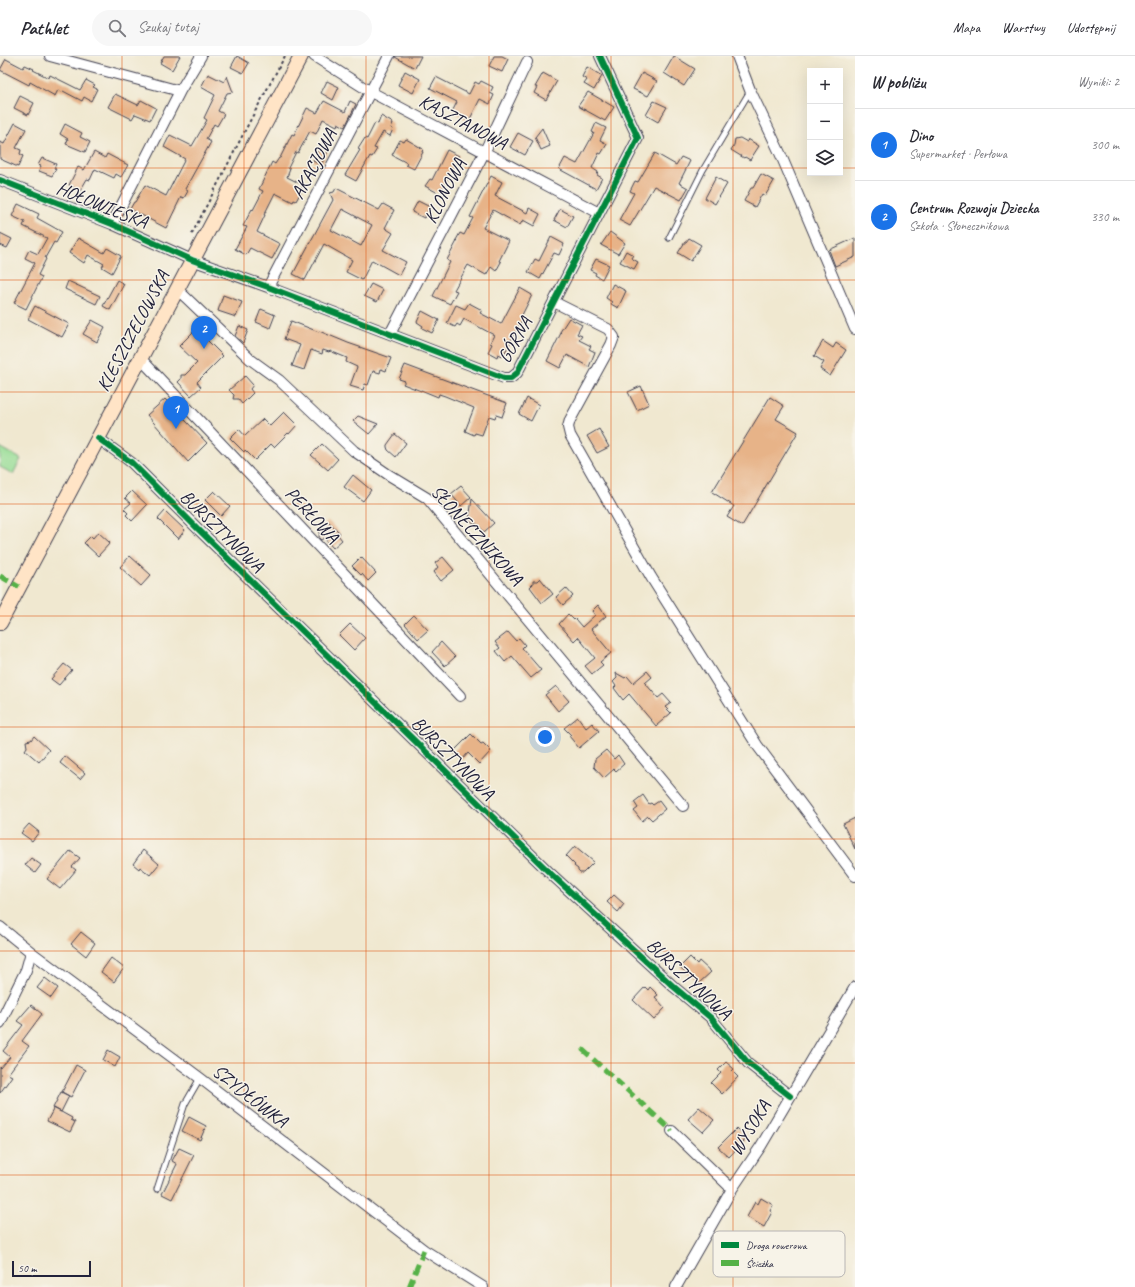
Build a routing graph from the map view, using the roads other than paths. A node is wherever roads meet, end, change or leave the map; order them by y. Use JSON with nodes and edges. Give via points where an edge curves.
{"nodes":[{"id":1,"x":50,"y":56,"type":"edge"},
{"id":2,"x":200,"y":56,"type":"edge"},
{"id":3,"x":314,"y":56,"type":"edge"},
{"id":4,"x":389,"y":56,"type":"edge"},
{"id":5,"x":600,"y":56,"type":"edge"},
{"id":6,"x":736,"y":56,"type":"edge"},
{"id":7,"x":299,"y":57,"type":"edge"},
{"id":8,"x":527,"y":62,"type":"dead end"},
{"id":9,"x":750,"y":90,"type":"junction"},
{"id":10,"x":180,"y":92,"type":"junction"},
{"id":11,"x":371,"y":92,"type":"junction"},
{"id":12,"x":484,"y":152,"type":"junction"},
{"id":13,"x":0,"y":180,"type":"edge"},
{"id":14,"x":599,"y":213,"type":"junction"},
{"id":15,"x":112,"y":224,"type":"junction"},
{"id":16,"x":669,"y":238,"type":"dead end"},
{"id":17,"x":186,"y":257,"type":"junction"},
{"id":18,"x":268,"y":287,"type":"junction"},
{"id":19,"x":177,"y":289,"type":"junction"},
{"id":20,"x":554,"y":302,"type":"junction"},
{"id":21,"x":855,"y":329,"type":"edge"},
{"id":22,"x":390,"y":334,"type":"junction"},
{"id":23,"x":140,"y":358,"type":"junction"},
{"id":24,"x":98,"y":438,"type":"junction"},
{"id":25,"x":0,"y":623,"type":"edge"},
{"id":26,"x":460,"y":696,"type":"dead end"},
{"id":27,"x":683,"y":806,"type":"dead end"},
{"id":28,"x":855,"y":876,"type":"edge"},
{"id":29,"x":0,"y":927,"type":"edge"},
{"id":30,"x":31,"y":952,"type":"junction"},
{"id":31,"x":855,"y":987,"type":"edge"},
{"id":32,"x":0,"y":1022,"type":"edge"},
{"id":33,"x":200,"y":1078,"type":"junction"},
{"id":34,"x":790,"y":1096,"type":"junction"},
{"id":35,"x":672,"y":1131,"type":"dead end"},
{"id":36,"x":732,"y":1189,"type":"junction"},
{"id":37,"x":156,"y":1190,"type":"dead end"},
{"id":38,"x":483,"y":1287,"type":"edge"},
{"id":39,"x":676,"y":1287,"type":"edge"}],
"edges":[{"from":1,"to":10,"type":"street"},
{"from":2,"to":10,"type":"street"},
{"from":3,"to":11,"type":"street","name":"KASZTANOWA"},
{"from":4,"to":11,"type":"street","name":"AKACJOWA"},
{"from":5,"to":14,"type":"street","name":"GÓRNA","via":[[638,138]]},
{"from":6,"to":9,"type":"street"},
{"from":7,"to":17,"type":"main road","name":"KLESZCZELOWSKA"},
{"from":8,"to":12,"type":"street","name":"KLONOWA"},
{"from":9,"to":16,"type":"lane"},
{"from":9,"to":21,"type":"street","via":[[780,153]]},
{"from":10,"to":15,"type":"street"},
{"from":11,"to":12,"type":"street","name":"KASZTANOWA"},
{"from":11,"to":18,"type":"street","name":"AKACJOWA"},
{"from":12,"to":14,"type":"street","name":"KASZTANOWA"},
{"from":12,"to":22,"type":"street","name":"KLONOWA"},
{"from":13,"to":15,"type":"street","name":"HOŁOWIESKA"},
{"from":14,"to":20,"type":"street","name":"GÓRNA"},
{"from":15,"to":17,"type":"street","name":"HOŁOWIESKA"},
{"from":17,"to":18,"type":"street","name":"GÓRNA"},
{"from":17,"to":19,"type":"main road","name":"KLESZCZELOWSKA"},
{"from":18,"to":22,"type":"street","name":"GÓRNA"},
{"from":19,"to":23,"type":"main road","name":"KLESZCZELOWSKA"},
{"from":19,"to":27,"type":"street","name":"SŁONECZNIKOWA","via":[[250,359],[279,380],[354,451],[427,498]]},
{"from":20,"to":22,"type":"street","name":"GÓRNA","via":[[517,373],[510,378],[504,378]]},
{"from":20,"to":28,"type":"street","via":[[608,329],[614,337],[570,420],[570,435],[651,577],[757,745]]},
{"from":23,"to":24,"type":"main road","name":"KLESZCZELOWSKA"},
{"from":23,"to":26,"type":"street","name":"PERŁOWA"},
{"from":24,"to":25,"type":"main road","name":"KLESZCZELOWSKA"},
{"from":24,"to":34,"type":"street","name":"BURSZTYNOWA","via":[[132,463],[551,874],[711,1018],[748,1063]]},
{"from":29,"to":30,"type":"street","name":"SZYDŁÓWKA"},
{"from":30,"to":32,"type":"street","via":[[26,970]]},
{"from":30,"to":33,"type":"street","name":"SZYDŁÓWKA"},
{"from":31,"to":34,"type":"street","name":"WYSOKA"},
{"from":33,"to":37,"type":"lane","via":[[185,1104]]},
{"from":33,"to":38,"type":"street","name":"SZYDŁÓWKA","via":[[424,1250]]},
{"from":34,"to":36,"type":"street","name":"WYSOKA"},
{"from":35,"to":36,"type":"street"},
{"from":36,"to":39,"type":"street","name":"WYSOKA"}]}
